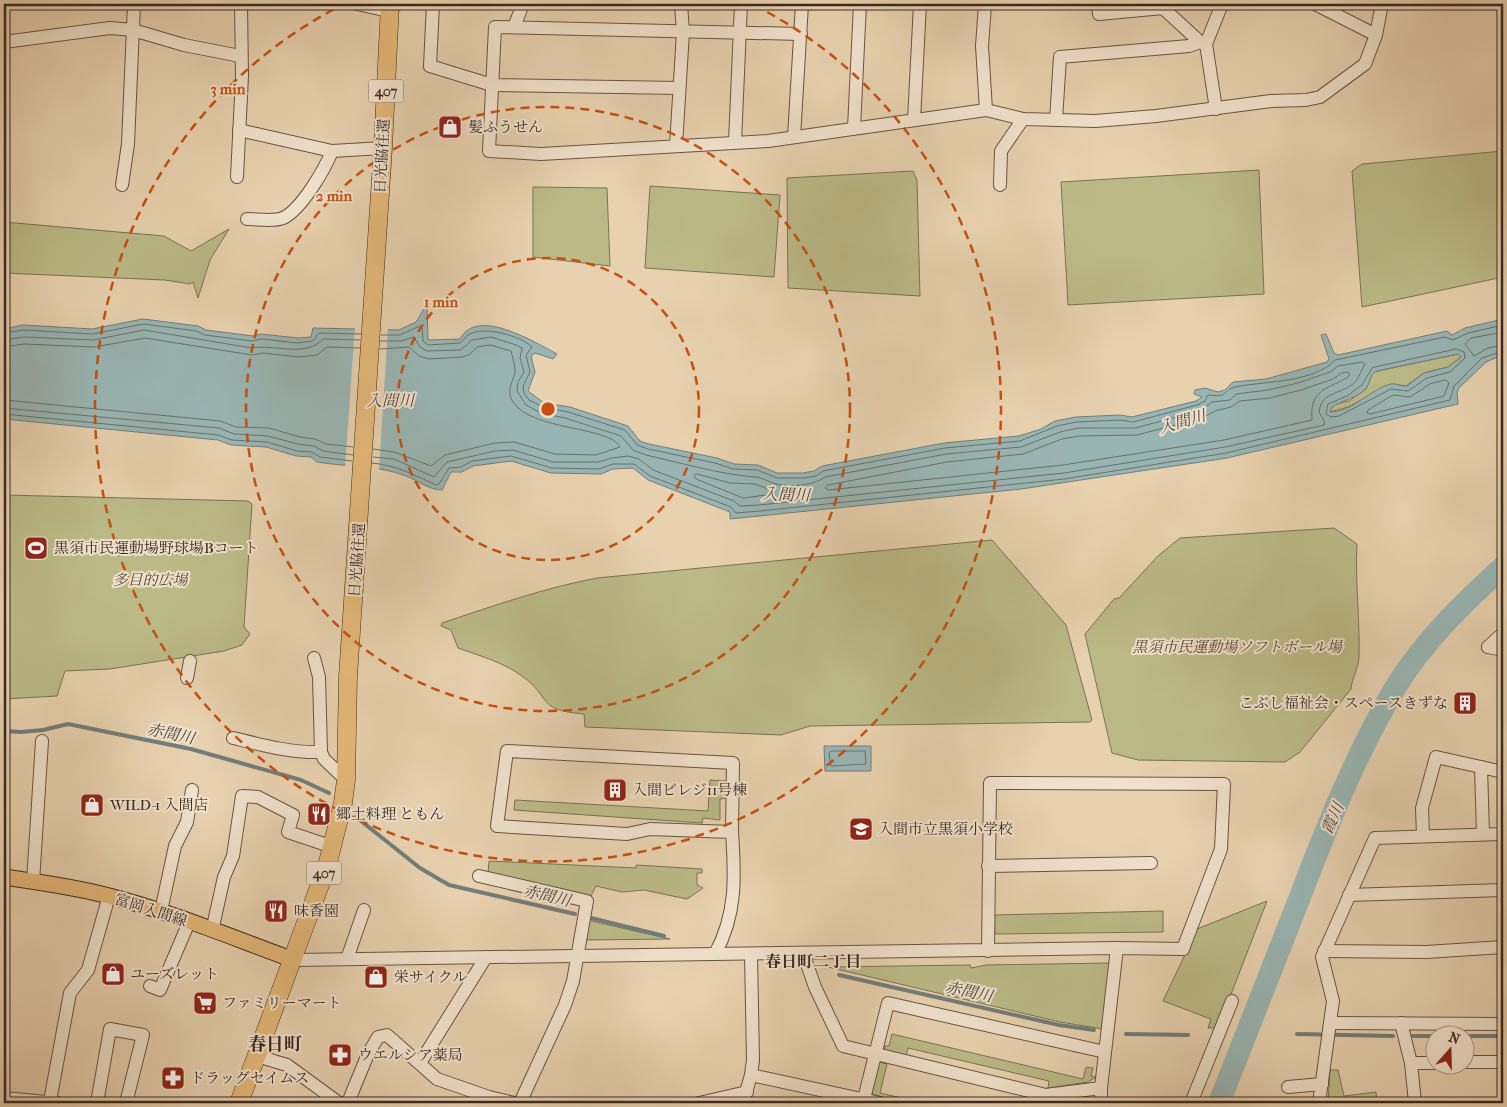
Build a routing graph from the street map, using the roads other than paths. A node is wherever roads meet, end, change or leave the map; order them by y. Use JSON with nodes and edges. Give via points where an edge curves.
{"nodes":[{"id":1,"x":134,"y":4,"type":"edge"},
{"id":2,"x":241,"y":4,"type":"edge"},
{"id":3,"x":357,"y":4,"type":"edge"},
{"id":4,"x":433,"y":4,"type":"edge"},
{"id":5,"x":523,"y":4,"type":"edge"},
{"id":6,"x":681,"y":4,"type":"edge"},
{"id":7,"x":741,"y":4,"type":"edge"},
{"id":8,"x":802,"y":4,"type":"edge"},
{"id":9,"x":860,"y":4,"type":"edge"},
{"id":10,"x":920,"y":4,"type":"edge"},
{"id":11,"x":985,"y":4,"type":"edge"},
{"id":12,"x":1098,"y":4,"type":"edge"},
{"id":13,"x":1222,"y":4,"type":"edge"},
{"id":14,"x":1315,"y":4,"type":"edge"},
{"id":15,"x":1382,"y":4,"type":"edge"},
{"id":16,"x":392,"y":6,"type":"edge"},
{"id":17,"x":514,"y":27,"type":"junction"},
{"id":18,"x":133,"y":30,"type":"junction"},
{"id":19,"x":683,"y":32,"type":"junction"},
{"id":20,"x":742,"y":32,"type":"junction"},
{"id":21,"x":801,"y":34,"type":"junction"},
{"id":22,"x":1376,"y":35,"type":"junction"},
{"id":23,"x":4,"y":42,"type":"edge"},
{"id":24,"x":1203,"y":43,"type":"junction"},
{"id":25,"x":240,"y":56,"type":"junction"},
{"id":26,"x":492,"y":85,"type":"junction"},
{"id":27,"x":679,"y":88,"type":"junction"},
{"id":28,"x":1216,"y":109,"type":"junction"},
{"id":29,"x":986,"y":110,"type":"junction"},
{"id":30,"x":1023,"y":119,"type":"junction"},
{"id":31,"x":914,"y":120,"type":"junction"},
{"id":32,"x":1056,"y":120,"type":"junction"},
{"id":33,"x":854,"y":128,"type":"junction"},
{"id":34,"x":239,"y":130,"type":"junction"},
{"id":35,"x":794,"y":137,"type":"junction"},
{"id":36,"x":735,"y":142,"type":"junction"},
{"id":37,"x":676,"y":146,"type":"junction"},
{"id":38,"x":383,"y":148,"type":"junction"},
{"id":39,"x":332,"y":151,"type":"junction"},
{"id":40,"x":237,"y":177,"type":"dead end"},
{"id":41,"x":122,"y":185,"type":"dead end"},
{"id":42,"x":1000,"y":185,"type":"dead end"},
{"id":43,"x":247,"y":219,"type":"dead end"},
{"id":44,"x":1503,"y":633,"type":"edge"},
{"id":45,"x":1503,"y":650,"type":"edge"},
{"id":46,"x":314,"y":658,"type":"dead end"},
{"id":47,"x":190,"y":661,"type":"dead end"},
{"id":48,"x":186,"y":678,"type":"dead end"},
{"id":49,"x":233,"y":738,"type":"dead end"},
{"id":50,"x":42,"y":742,"type":"dead end"},
{"id":51,"x":321,"y":752,"type":"junction"},
{"id":52,"x":1481,"y":767,"type":"junction"},
{"id":53,"x":1503,"y":772,"type":"edge"},
{"id":54,"x":346,"y":780,"type":"junction"},
{"id":55,"x":192,"y":790,"type":"dead end"},
{"id":56,"x":732,"y":832,"type":"junction"},
{"id":57,"x":1483,"y":834,"type":"junction"},
{"id":58,"x":1503,"y":834,"type":"edge"},
{"id":59,"x":1423,"y":836,"type":"junction"},
{"id":60,"x":333,"y":847,"type":"junction"},
{"id":61,"x":1151,"y":863,"type":"dead end"},
{"id":62,"x":988,"y":866,"type":"junction"},
{"id":63,"x":479,"y":876,"type":"dead end"},
{"id":64,"x":4,"y":877,"type":"edge"},
{"id":65,"x":33,"y":882,"type":"junction"},
{"id":66,"x":1503,"y":890,"type":"edge"},
{"id":67,"x":1349,"y":895,"type":"junction"},
{"id":68,"x":109,"y":896,"type":"junction"},
{"id":69,"x":364,"y":910,"type":"dead end"},
{"id":70,"x":161,"y":911,"type":"junction"},
{"id":71,"x":189,"y":922,"type":"junction"},
{"id":72,"x":212,"y":931,"type":"junction"},
{"id":73,"x":1503,"y":947,"type":"edge"},
{"id":74,"x":1117,"y":948,"type":"junction"},
{"id":75,"x":988,"y":951,"type":"junction"},
{"id":76,"x":1324,"y":951,"type":"junction"},
{"id":77,"x":803,"y":953,"type":"junction"},
{"id":78,"x":715,"y":954,"type":"junction"},
{"id":79,"x":751,"y":954,"type":"junction"},
{"id":80,"x":579,"y":956,"type":"junction"},
{"id":81,"x":486,"y":957,"type":"junction"},
{"id":82,"x":347,"y":959,"type":"junction"},
{"id":83,"x":294,"y":960,"type":"junction"},
{"id":84,"x":150,"y":986,"type":"dead end"},
{"id":85,"x":1232,"y":1001,"type":"dead end"},
{"id":86,"x":1330,"y":1023,"type":"junction"},
{"id":87,"x":1401,"y":1023,"type":"junction"},
{"id":88,"x":1503,"y":1024,"type":"edge"},
{"id":89,"x":1105,"y":1052,"type":"junction"},
{"id":90,"x":875,"y":1055,"type":"junction"},
{"id":91,"x":257,"y":1056,"type":"junction"},
{"id":92,"x":1474,"y":1062,"type":"edge"},
{"id":93,"x":1503,"y":1062,"type":"edge"},
{"id":94,"x":420,"y":1063,"type":"junction"},
{"id":95,"x":1411,"y":1063,"type":"junction"},
{"id":96,"x":1424,"y":1063,"type":"edge"},
{"id":97,"x":751,"y":1075,"type":"junction"},
{"id":98,"x":1322,"y":1084,"type":"junction"},
{"id":99,"x":1288,"y":1087,"type":"dead end"},
{"id":100,"x":1101,"y":1088,"type":"junction"},
{"id":101,"x":4,"y":1098,"type":"edge"},
{"id":102,"x":745,"y":1098,"type":"edge"},
{"id":103,"x":864,"y":1099,"type":"junction"},
{"id":104,"x":1045,"y":1099,"type":"edge"},
{"id":105,"x":46,"y":1102,"type":"edge"},
{"id":106,"x":98,"y":1103,"type":"edge"},
{"id":107,"x":126,"y":1103,"type":"edge"},
{"id":108,"x":239,"y":1103,"type":"edge"},
{"id":109,"x":347,"y":1103,"type":"edge"},
{"id":110,"x":515,"y":1103,"type":"edge"},
{"id":111,"x":521,"y":1103,"type":"edge"},
{"id":112,"x":699,"y":1103,"type":"edge"},
{"id":113,"x":880,"y":1103,"type":"edge"},
{"id":114,"x":1101,"y":1103,"type":"edge"},
{"id":115,"x":1191,"y":1103,"type":"edge"},
{"id":116,"x":1318,"y":1103,"type":"edge"},
{"id":117,"x":1415,"y":1103,"type":"edge"}],
"edges":[{"from":1,"to":18,"type":"street"},
{"from":2,"to":25,"type":"street"},
{"from":3,"to":16,"type":"street"},
{"from":4,"to":26,"type":"street","via":[[430,66]]},
{"from":5,"to":17,"type":"street"},
{"from":6,"to":19,"type":"street"},
{"from":7,"to":20,"type":"street"},
{"from":8,"to":21,"type":"street"},
{"from":9,"to":33,"type":"street"},
{"from":10,"to":31,"type":"street"},
{"from":11,"to":29,"type":"street","via":[[982,46]]},
{"from":12,"to":24,"type":"street","via":[[1099,14],[1164,8]]},
{"from":13,"to":24,"type":"street"},
{"from":14,"to":22,"type":"street"},
{"from":15,"to":22,"type":"street"},
{"from":16,"to":38,"type":"highway","name":"日光脇往還","number":"407"},
{"from":17,"to":19,"type":"street"},
{"from":17,"to":26,"type":"street","via":[[495,26]]},
{"from":18,"to":23,"type":"street","via":[[110,28]]},
{"from":18,"to":25,"type":"street"},
{"from":18,"to":41,"type":"street","via":[[128,144]]},
{"from":19,"to":20,"type":"street"},
{"from":19,"to":27,"type":"street"},
{"from":20,"to":21,"type":"street"},
{"from":20,"to":36,"type":"street"},
{"from":21,"to":35,"type":"street"},
{"from":22,"to":28,"type":"street","via":[[1365,64],[1320,97]]},
{"from":24,"to":28,"type":"street"},
{"from":24,"to":32,"type":"street","via":[[1060,57]]},
{"from":25,"to":34,"type":"street"},
{"from":26,"to":27,"type":"street"},
{"from":26,"to":37,"type":"street","via":[[488,151],[541,154]]},
{"from":27,"to":37,"type":"street"},
{"from":28,"to":32,"type":"street","via":[[1095,121]]},
{"from":29,"to":30,"type":"street"},
{"from":29,"to":31,"type":"street"},
{"from":30,"to":32,"type":"street"},
{"from":30,"to":42,"type":"street","via":[[1001,151]]},
{"from":31,"to":33,"type":"street"},
{"from":33,"to":35,"type":"street"},
{"from":34,"to":39,"type":"street"},
{"from":34,"to":40,"type":"street"},
{"from":35,"to":36,"type":"street"},
{"from":36,"to":37,"type":"street"},
{"from":38,"to":39,"type":"street"},
{"from":38,"to":54,"type":"highway","name":"日光脇往還","number":"407","via":[[348,677]]},
{"from":39,"to":43,"type":"street","via":[[295,210],[282,219]]},
{"from":44,"to":45,"type":"street","via":[[1488,647]]},
{"from":46,"to":51,"type":"street","via":[[318,677]]},
{"from":47,"to":48,"type":"street"},
{"from":49,"to":51,"type":"street","via":[[285,749]]},
{"from":50,"to":65,"type":"street"},
{"from":51,"to":54,"type":"street"},
{"from":52,"to":53,"type":"street"},
{"from":52,"to":57,"type":"street"},
{"from":52,"to":59,"type":"street","via":[[1436,757],[1422,808]]},
{"from":54,"to":60,"type":"highway","name":"日光脇往還","number":"407"},
{"from":55,"to":70,"type":"street","via":[[187,822],[175,846]]},
{"from":56,"to":56,"type":"street","via":[[733,763],[506,751],[498,826],[627,834],[650,829]]},
{"from":56,"to":78,"type":"street","via":[[736,883],[724,937]]},
{"from":57,"to":58,"type":"street"},
{"from":57,"to":59,"type":"street"},
{"from":59,"to":67,"type":"street","via":[[1375,838]]},
{"from":60,"to":72,"type":"street","via":[[288,832],[293,814],[258,797],[242,796],[233,856],[224,877]]},
{"from":60,"to":83,"type":"highway","name":"日光脇往還","number":"407"},
{"from":61,"to":62,"type":"street"},
{"from":62,"to":74,"type":"street","via":[[990,783],[1224,784],[1221,849],[1183,949]]},
{"from":62,"to":75,"type":"street"},
{"from":63,"to":80,"type":"street","via":[[587,901]]},
{"from":64,"to":65,"type":"main road","name":"富岡入間線"},
{"from":65,"to":68,"type":"main road","name":"富岡入間線"},
{"from":66,"to":67,"type":"street"},
{"from":67,"to":76,"type":"street"},
{"from":68,"to":70,"type":"main road","name":"富岡入間線"},
{"from":68,"to":105,"type":"street","via":[[88,970],[70,992]]},
{"from":69,"to":82,"type":"street"},
{"from":70,"to":71,"type":"main road","name":"富岡入間線"},
{"from":71,"to":72,"type":"main road","name":"富岡入間線"},
{"from":71,"to":84,"type":"street","via":[[160,990]]},
{"from":72,"to":83,"type":"main road","name":"富岡入間線"},
{"from":73,"to":76,"type":"street","via":[[1426,952]]},
{"from":74,"to":75,"type":"street"},
{"from":74,"to":89,"type":"street"},
{"from":75,"to":77,"type":"street"},
{"from":76,"to":86,"type":"street","via":[[1322,957],[1333,1001]]},
{"from":77,"to":79,"type":"street"},
{"from":77,"to":90,"type":"street","via":[[843,1046]]},
{"from":78,"to":79,"type":"street"},
{"from":78,"to":80,"type":"street"},
{"from":79,"to":97,"type":"street"},
{"from":80,"to":81,"type":"street"},
{"from":80,"to":111,"type":"street","via":[[565,1005]]},
{"from":81,"to":82,"type":"street"},
{"from":81,"to":94,"type":"street"},
{"from":82,"to":83,"type":"street"},
{"from":83,"to":91,"type":"highway","name":"日光脇往還","number":"407"},
{"from":85,"to":115,"type":"street"},
{"from":86,"to":87,"type":"street"},
{"from":86,"to":98,"type":"street"},
{"from":87,"to":88,"type":"street"},
{"from":87,"to":95,"type":"street"},
{"from":89,"to":90,"type":"street","via":[[888,1003]]},
{"from":89,"to":100,"type":"street"},
{"from":90,"to":103,"type":"street"},
{"from":90,"to":104,"type":"street"},
{"from":91,"to":108,"type":"highway","name":"日光脇往還","number":"407"},
{"from":91,"to":109,"type":"street","via":[[286,1065]]},
{"from":92,"to":93,"type":"street"},
{"from":94,"to":109,"type":"street","via":[[387,1035],[378,1038]]},
{"from":94,"to":110,"type":"street","via":[[437,1079]]},
{"from":95,"to":96,"type":"street"},
{"from":95,"to":117,"type":"street"},
{"from":97,"to":102,"type":"street"},
{"from":97,"to":103,"type":"street"},
{"from":98,"to":99,"type":"street"},
{"from":98,"to":116,"type":"street"},
{"from":100,"to":104,"type":"street"},
{"from":100,"to":114,"type":"street"},
{"from":101,"to":105,"type":"street"},
{"from":102,"to":112,"type":"street"},
{"from":103,"to":113,"type":"street"},
{"from":106,"to":107,"type":"street","via":[[110,1028],[143,1035]]},
{"from":110,"to":111,"type":"street"}]}
